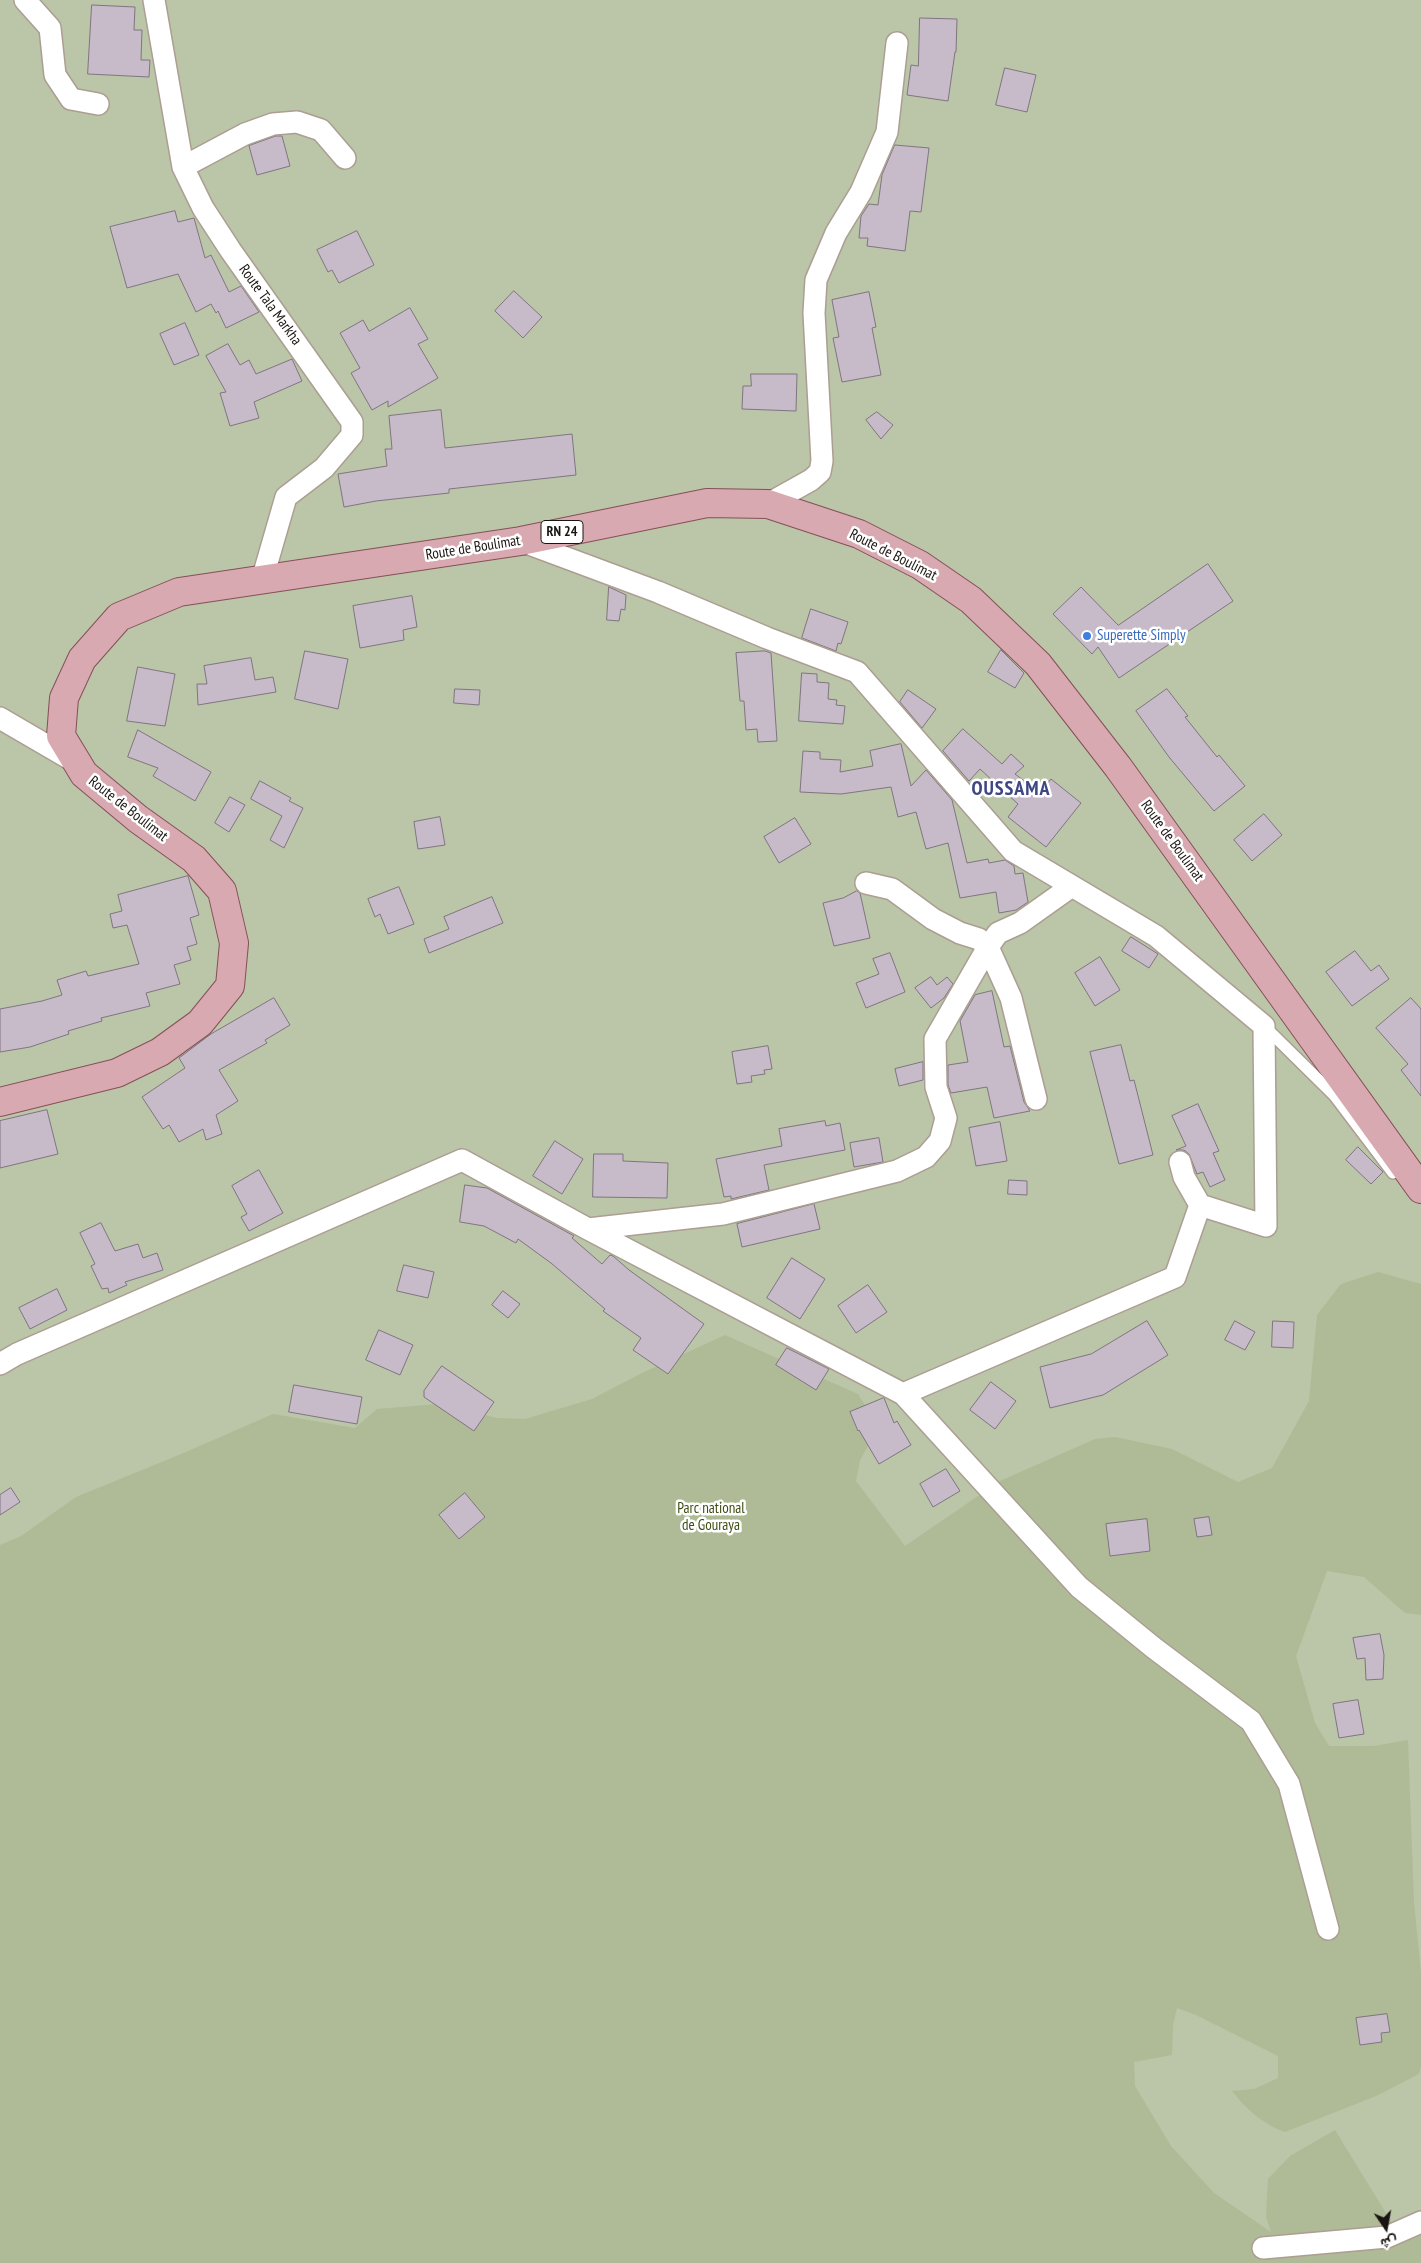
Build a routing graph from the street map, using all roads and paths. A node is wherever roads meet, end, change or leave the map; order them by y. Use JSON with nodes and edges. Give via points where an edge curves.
{"nodes":[{"id":1,"x":25,"y":0,"type":"edge"},
{"id":2,"x":154,"y":0,"type":"edge"},
{"id":3,"x":897,"y":43,"type":"dead end"},
{"id":4,"x":98,"y":104,"type":"dead end"},
{"id":5,"x":345,"y":158,"type":"dead end"},
{"id":6,"x":183,"y":167,"type":"junction"},
{"id":7,"x":768,"y":504,"type":"junction"},
{"id":8,"x":521,"y":541,"type":"junction"},
{"id":9,"x":262,"y":580,"type":"junction"},
{"id":10,"x":0,"y":718,"type":"edge"},
{"id":11,"x":77,"y":763,"type":"junction"},
{"id":12,"x":866,"y":883,"type":"dead end"},
{"id":13,"x":1072,"y":886,"type":"junction"},
{"id":14,"x":988,"y":947,"type":"junction"},
{"id":15,"x":1264,"y":1026,"type":"junction"},
{"id":16,"x":1036,"y":1099,"type":"dead end"},
{"id":17,"x":0,"y":1102,"type":"edge"},
{"id":18,"x":1180,"y":1162,"type":"dead end"},
{"id":19,"x":1413,"y":1192,"type":"edge"},
{"id":20,"x":1200,"y":1205,"type":"junction"},
{"id":21,"x":588,"y":1229,"type":"junction"},
{"id":22,"x":0,"y":1364,"type":"edge"},
{"id":23,"x":903,"y":1394,"type":"junction"},
{"id":24,"x":1328,"y":1929,"type":"dead end"},
{"id":25,"x":1421,"y":2222,"type":"edge"},
{"id":26,"x":1263,"y":2248,"type":"dead end"}],
"edges":[{"from":1,"to":4,"type":"street","via":[[50,28],[55,75],[71,99]]},
{"from":2,"to":6,"type":"street","name":"Route Tala Markha"},
{"from":3,"to":7,"type":"street","via":[[887,132],[861,192],[836,233],[816,280],[814,313],[820,472]]},
{"from":5,"to":6,"type":"street","via":[[321,130],[297,122],[274,124],[245,134]]},
{"from":6,"to":9,"type":"street","name":"Route Tala Markha","via":[[222,237],[352,422],[352,435],[324,468],[286,498]]},
{"from":7,"to":8,"type":"main road","name":"Route de Boulimat","number":"RN 24","via":[[707,503]]},
{"from":7,"to":19,"type":"main road","name":"Route de Boulimat","number":"RN 24","via":[[858,534],[920,565],[970,600],[1038,664],[1118,766]]},
{"from":8,"to":9,"type":"main road","name":"Route de Boulimat","number":"RN 24"},
{"from":8,"to":13,"type":"street","via":[[858,672],[1013,851]]},
{"from":9,"to":11,"type":"main road","name":"Route de Boulimat","number":"RN 24","via":[[179,592],[119,616],[82,659],[64,698],[61,736]]},
{"from":10,"to":11,"type":"street"},
{"from":11,"to":17,"type":"main road","name":"Route de Boulimat","number":"RN 24","via":[[90,780],[194,859],[222,891],[234,943],[230,986],[200,1022],[151,1056],[117,1073]]},
{"from":12,"to":14,"type":"street","via":[[892,889],[933,919],[960,933],[979,938]]},
{"from":13,"to":14,"type":"street","via":[[1020,923],[998,933]]},
{"from":13,"to":15,"type":"street","via":[[1156,936]]},
{"from":14,"to":16,"type":"street","via":[[1011,998]]},
{"from":14,"to":21,"type":"street","via":[[935,1040],[936,1087],[946,1118],[940,1141],[926,1157],[897,1171],[723,1214]]},
{"from":15,"to":19,"type":"lane","via":[[1334,1095]]},
{"from":15,"to":20,"type":"street","via":[[1266,1226]]},
{"from":18,"to":20,"type":"street","via":[[1184,1177]]},
{"from":20,"to":23,"type":"street","via":[[1175,1278]]},
{"from":21,"to":22,"type":"street","via":[[462,1160]]},
{"from":21,"to":23,"type":"street"},
{"from":23,"to":24,"type":"street","via":[[1079,1587],[1252,1721],[1289,1784]]},
{"from":25,"to":26,"type":"street","via":[[1388,2237]]}]}
